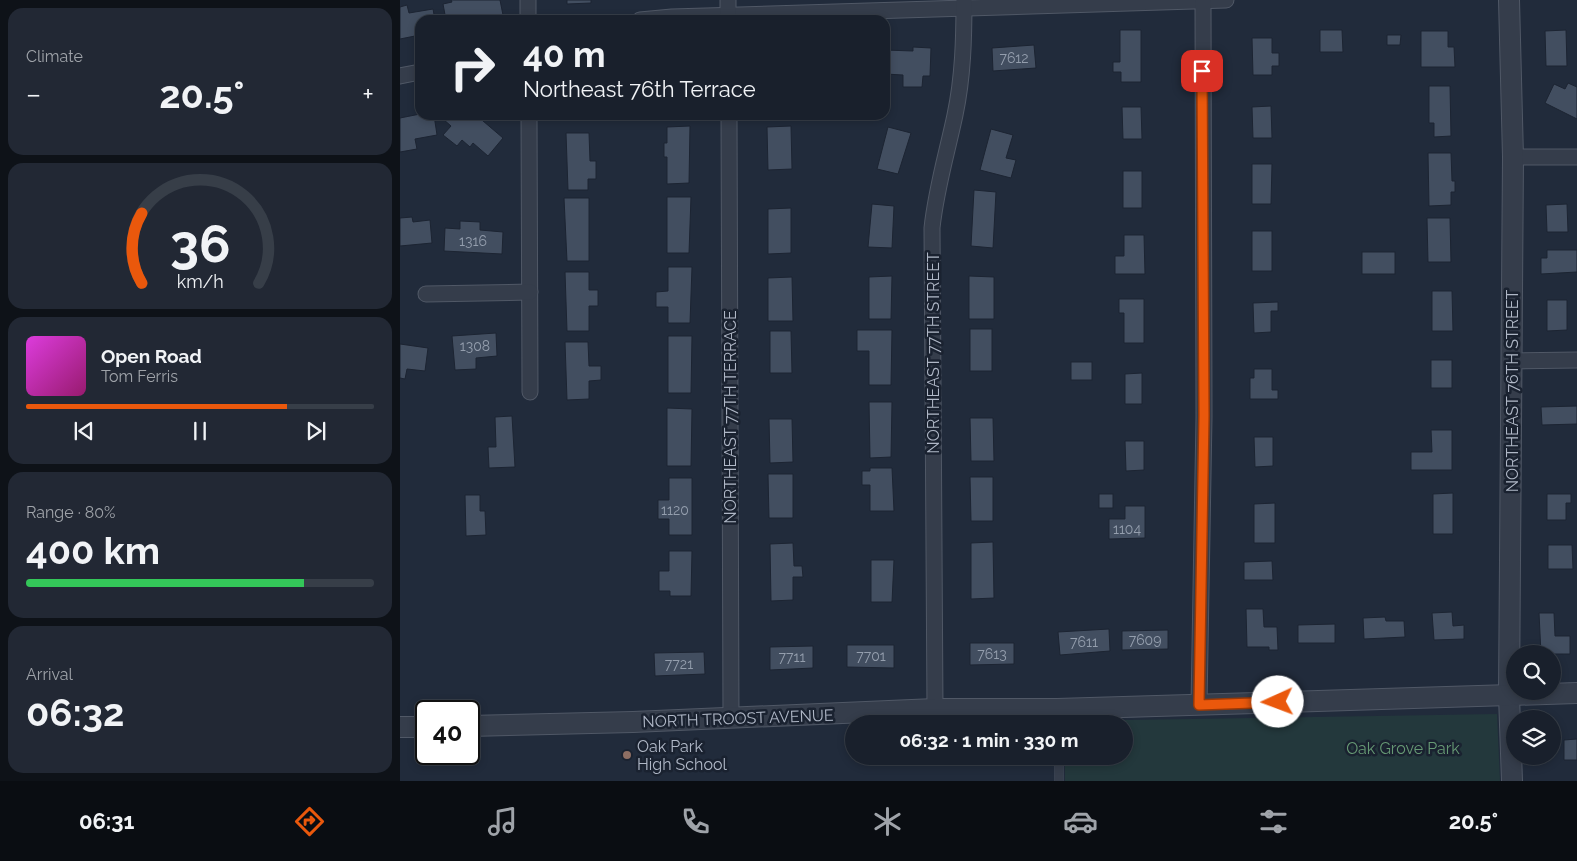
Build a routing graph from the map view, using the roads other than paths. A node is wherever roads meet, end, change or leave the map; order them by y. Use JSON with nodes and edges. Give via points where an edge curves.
{"nodes":[{"id":1,"x":528,"y":0,"type":"edge"},
{"id":2,"x":1203,"y":0,"type":"edge"},
{"id":3,"x":1226,"y":0,"type":"edge"},
{"id":4,"x":1509,"y":0,"type":"edge"},
{"id":5,"x":964,"y":4,"type":"edge"},
{"id":6,"x":728,"y":12,"type":"edge"},
{"id":7,"x":528,"y":15,"type":"edge"},
{"id":8,"x":695,"y":15,"type":"edge"},
{"id":9,"x":415,"y":73,"type":"edge"},
{"id":10,"x":400,"y":76,"type":"edge"},
{"id":11,"x":528,"y":120,"type":"edge"},
{"id":12,"x":729,"y":120,"type":"edge"},
{"id":13,"x":1513,"y":157,"type":"junction"},
{"id":14,"x":1577,"y":157,"type":"edge"},
{"id":15,"x":530,"y":292,"type":"junction"},
{"id":16,"x":426,"y":294,"type":"dead end"},
{"id":17,"x":1577,"y":360,"type":"edge"},
{"id":18,"x":1512,"y":361,"type":"junction"},
{"id":19,"x":530,"y":392,"type":"dead end"},
{"id":20,"x":1509,"y":645,"type":"edge"},
{"id":21,"x":1577,"y":693,"type":"edge"},
{"id":22,"x":1561,"y":694,"type":"edge"},
{"id":23,"x":1506,"y":696,"type":"edge"},
{"id":24,"x":1509,"y":700,"type":"edge"},
{"id":25,"x":1199,"y":705,"type":"junction"},
{"id":26,"x":935,"y":709,"type":"junction"},
{"id":27,"x":1040,"y":715,"type":"edge"},
{"id":28,"x":1071,"y":715,"type":"edge"},
{"id":29,"x":731,"y":718,"type":"junction"},
{"id":30,"x":480,"y":726,"type":"edge"},
{"id":31,"x":400,"y":727,"type":"edge"},
{"id":32,"x":415,"y":727,"type":"edge"},
{"id":33,"x":1059,"y":765,"type":"edge"},
{"id":34,"x":1059,"y":781,"type":"edge"},
{"id":35,"x":1512,"y":781,"type":"edge"}],
"edges":[{"from":1,"to":7,"type":"street"},
{"from":2,"to":3,"type":"street"},
{"from":2,"to":5,"type":"street"},
{"from":2,"to":25,"type":"street","via":[[1204,416]]},
{"from":4,"to":13,"type":"street","name":"NORTHEAST 76TH STREET"},
{"from":5,"to":6,"type":"street"},
{"from":5,"to":26,"type":"street","name":"NORTHEAST 77TH STREET","via":[[962,68],[955,115],[936,192],[932,228]]},
{"from":6,"to":8,"type":"street"},
{"from":9,"to":10,"type":"street"},
{"from":11,"to":15,"type":"street"},
{"from":12,"to":29,"type":"street","name":"NORTHEAST 77TH TERRACE"},
{"from":13,"to":14,"type":"street"},
{"from":13,"to":18,"type":"street","name":"NORTHEAST 76TH STREET"},
{"from":15,"to":16,"type":"street"},
{"from":15,"to":19,"type":"street"},
{"from":17,"to":18,"type":"street"},
{"from":18,"to":20,"type":"street","name":"NORTHEAST 76TH STREET"},
{"from":21,"to":22,"type":"street","name":"NORTH TROOST AVENUE"},
{"from":23,"to":25,"type":"street","name":"NORTH TROOST AVENUE"},
{"from":24,"to":35,"type":"street","name":"NORTHEAST 76TH STREET"},
{"from":25,"to":28,"type":"street","name":"NORTH TROOST AVENUE"},
{"from":26,"to":27,"type":"street","name":"NORTH TROOST AVENUE"},
{"from":26,"to":29,"type":"street","name":"NORTH TROOST AVENUE"},
{"from":29,"to":30,"type":"street","name":"NORTH TROOST AVENUE"},
{"from":31,"to":32,"type":"street"},
{"from":33,"to":34,"type":"lane"}]}
